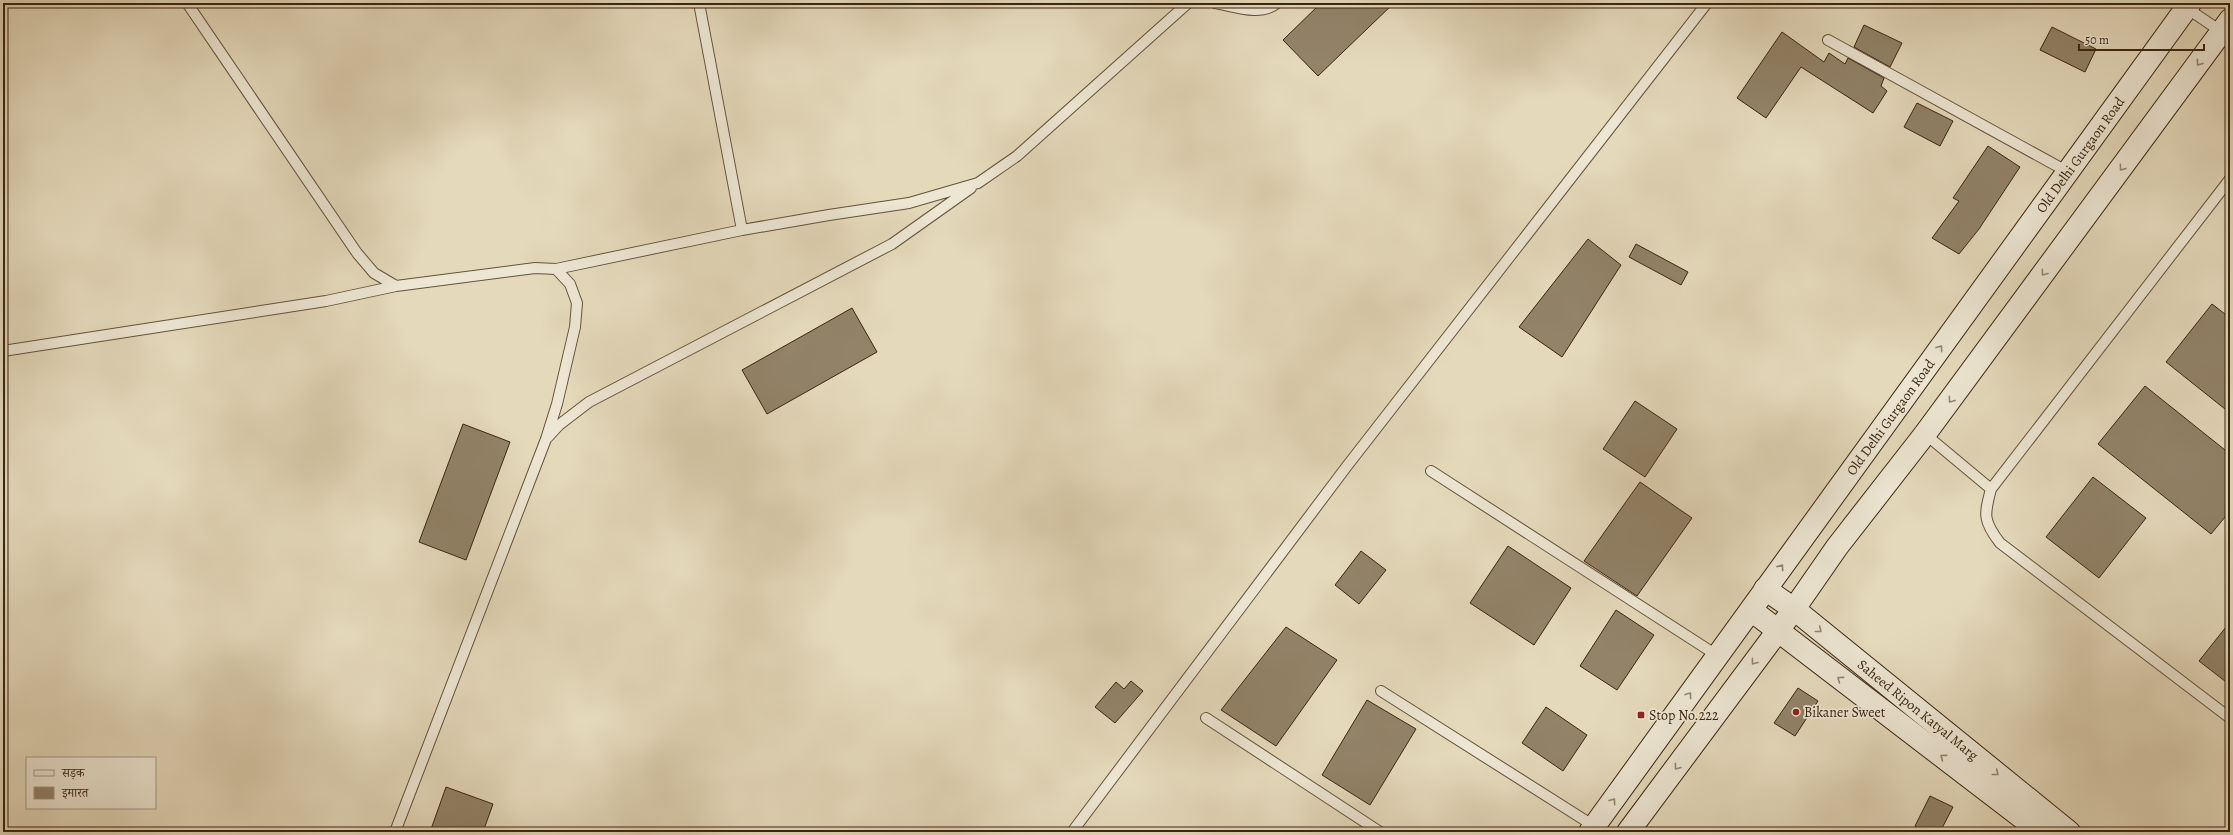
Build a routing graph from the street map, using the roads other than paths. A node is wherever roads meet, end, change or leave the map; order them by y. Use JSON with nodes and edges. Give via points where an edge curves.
{"nodes":[{"id":1,"x":187,"y":3,"type":"edge"},
{"id":2,"x":699,"y":3,"type":"edge"},
{"id":3,"x":1188,"y":3,"type":"edge"},
{"id":4,"x":1215,"y":3,"type":"edge"},
{"id":5,"x":1277,"y":3,"type":"edge"},
{"id":6,"x":1706,"y":3,"type":"edge"},
{"id":7,"x":2185,"y":5,"type":"edge"},
{"id":8,"x":2226,"y":26,"type":"edge"},
{"id":9,"x":1828,"y":40,"type":"dead end"},
{"id":10,"x":2068,"y":172,"type":"junction"},
{"id":11,"x":2230,"y":179,"type":"edge"},
{"id":12,"x":978,"y":183,"type":"junction"},
{"id":13,"x":742,"y":230,"type":"junction"},
{"id":14,"x":556,"y":269,"type":"junction"},
{"id":15,"x":396,"y":286,"type":"junction"},
{"id":16,"x":3,"y":351,"type":"edge"},
{"id":17,"x":1925,"y":434,"type":"junction"},
{"id":18,"x":546,"y":439,"type":"junction"},
{"id":19,"x":1431,"y":471,"type":"dead end"},
{"id":20,"x":1991,"y":489,"type":"junction"},
{"id":21,"x":1765,"y":589,"type":"junction"},
{"id":22,"x":1751,"y":610,"type":"junction"},
{"id":23,"x":1794,"y":610,"type":"junction"},
{"id":24,"x":1777,"y":631,"type":"junction"},
{"id":25,"x":1718,"y":656,"type":"junction"},
{"id":26,"x":1381,"y":691,"type":"dead end"},
{"id":27,"x":1206,"y":718,"type":"dead end"},
{"id":28,"x":2230,"y":718,"type":"edge"},
{"id":29,"x":1592,"y":829,"type":"edge"},
{"id":30,"x":396,"y":832,"type":"edge"},
{"id":31,"x":1072,"y":832,"type":"edge"},
{"id":32,"x":1380,"y":832,"type":"edge"},
{"id":33,"x":1628,"y":832,"type":"edge"},
{"id":34,"x":2041,"y":832,"type":"edge"},
{"id":35,"x":2069,"y":832,"type":"edge"}],
"edges":[{"from":1,"to":15,"type":"lane","via":[[357,254],[374,273]]},
{"from":2,"to":13,"type":"lane"},
{"from":3,"to":12,"type":"lane","via":[[1017,156]]},
{"from":4,"to":5,"type":"lane","via":[[1252,10]]},
{"from":6,"to":31,"type":"lane","via":[[1352,460]]},
{"from":7,"to":8,"type":"lane"},
{"from":7,"to":10,"type":"main road","name":"Old Delhi Gurgaon Road"},
{"from":8,"to":17,"type":"main road","one_way":true},
{"from":9,"to":10,"type":"lane"},
{"from":21,"to":10,"type":"main road","name":"Old Delhi Gurgaon Road","one_way":true},
{"from":11,"to":20,"type":"lane"},
{"from":12,"to":13,"type":"lane","via":[[909,204]]},
{"from":12,"to":18,"type":"lane","via":[[892,244],[589,402],[559,425]]},
{"from":13,"to":14,"type":"lane"},
{"from":14,"to":15,"type":"lane","via":[[535,268]]},
{"from":14,"to":18,"type":"lane","via":[[570,284],[577,303],[576,327]]},
{"from":15,"to":16,"type":"lane","via":[[326,301]]},
{"from":17,"to":20,"type":"lane"},
{"from":17,"to":23,"type":"main road","via":[[1837,547]]},
{"from":18,"to":30,"type":"lane"},
{"from":19,"to":25,"type":"lane"},
{"from":20,"to":28,"type":"lane","via":[[1986,509],[1988,527],[2000,543]]},
{"from":21,"to":22,"type":"main road","name":"Old Delhi Gurgaon Road"},
{"from":21,"to":23,"type":"main road","name":"Saheed Ripon Katyal Marg"},
{"from":22,"to":24,"type":"main road","name":"Saheed Ripon Katyal Marg"},
{"from":22,"to":25,"type":"main road","name":"Old Delhi Gurgaon Road"},
{"from":23,"to":24,"type":"main road"},
{"from":23,"to":35,"type":"main road","name":"Saheed Ripon Katyal Marg","one_way":true},
{"from":24,"to":33,"type":"main road","one_way":true},
{"from":34,"to":24,"type":"main road","name":"Saheed Ripon Katyal Marg","one_way":true},
{"from":29,"to":25,"type":"main road","name":"Old Delhi Gurgaon Road","one_way":true},
{"from":26,"to":29,"type":"lane"},
{"from":27,"to":32,"type":"lane"}]}
